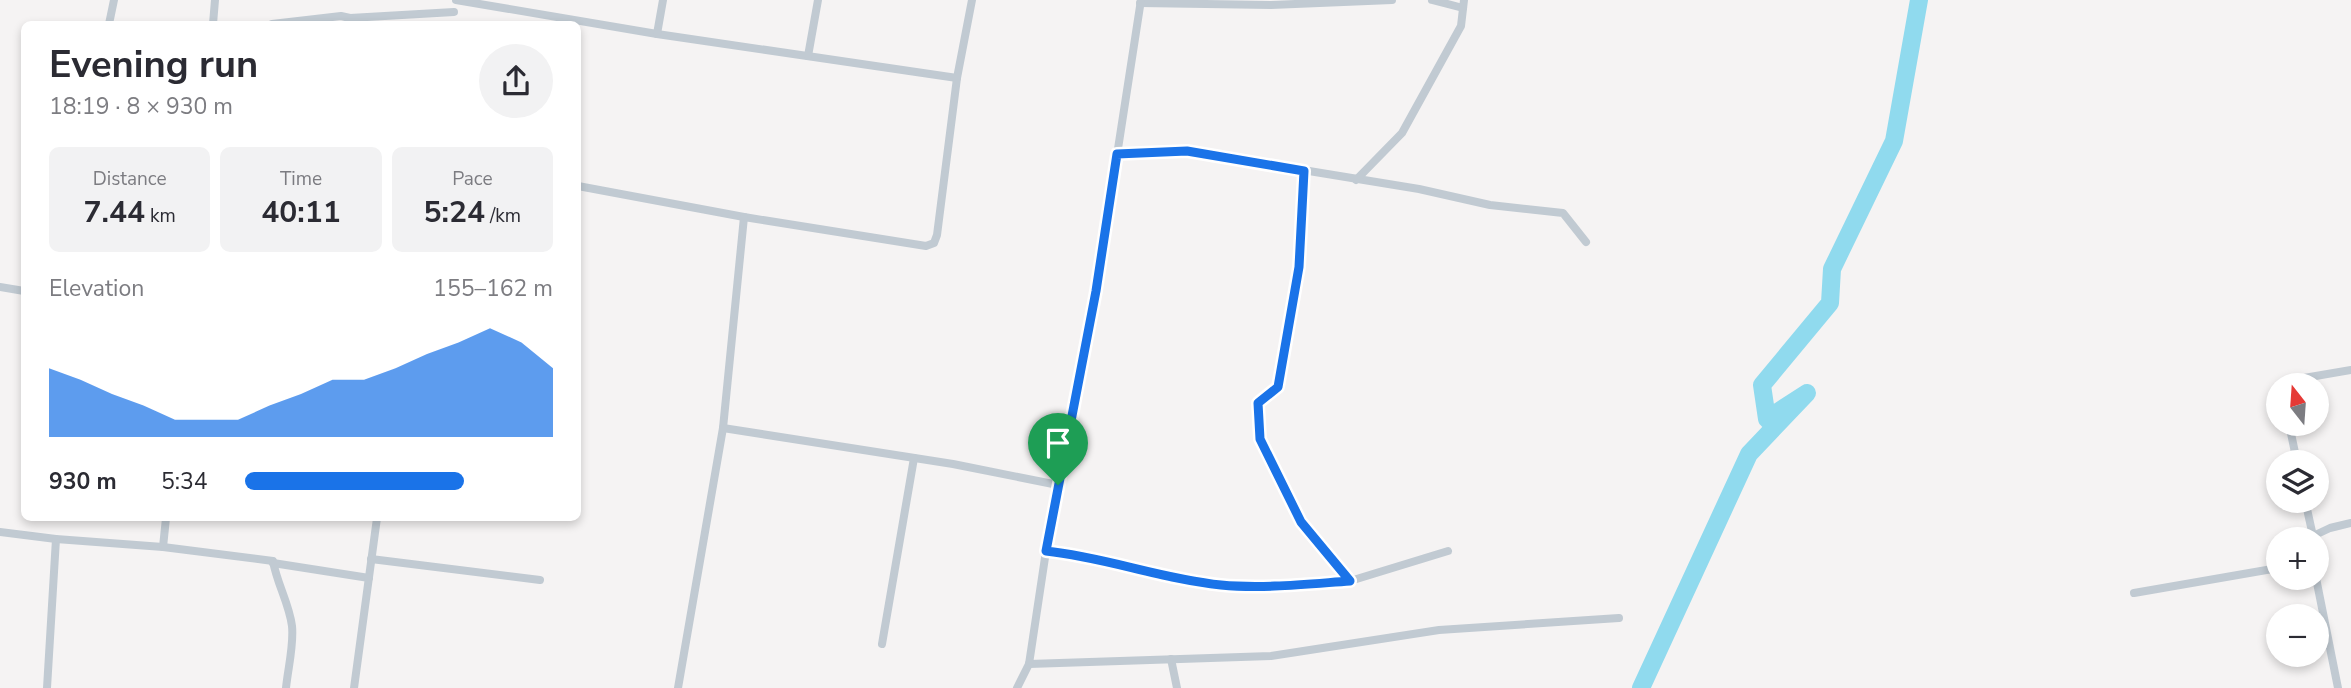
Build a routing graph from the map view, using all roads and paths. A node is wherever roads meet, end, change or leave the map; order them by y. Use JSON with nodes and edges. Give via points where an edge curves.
{"nodes":[{"id":1,"x":114,"y":0,"type":"edge"},
{"id":2,"x":215,"y":0,"type":"edge"},
{"id":3,"x":456,"y":0,"type":"edge"},
{"id":4,"x":663,"y":0,"type":"edge"},
{"id":5,"x":818,"y":0,"type":"edge"},
{"id":6,"x":972,"y":0,"type":"edge"},
{"id":7,"x":1392,"y":0,"type":"edge"},
{"id":8,"x":1432,"y":0,"type":"edge"},
{"id":9,"x":1141,"y":1,"type":"edge"},
{"id":10,"x":1464,"y":4,"type":"edge"},
{"id":11,"x":454,"y":12,"type":"junction"},
{"id":12,"x":350,"y":18,"type":"junction"},
{"id":13,"x":110,"y":21,"type":"edge"},
{"id":14,"x":214,"y":21,"type":"edge"},
{"id":15,"x":298,"y":21,"type":"edge"},
{"id":16,"x":354,"y":21,"type":"edge"},
{"id":17,"x":452,"y":21,"type":"edge"},
{"id":18,"x":580,"y":21,"type":"edge"},
{"id":19,"x":581,"y":21,"type":"edge"},
{"id":20,"x":657,"y":34,"type":"junction"},
{"id":21,"x":808,"y":55,"type":"junction"},
{"id":22,"x":957,"y":78,"type":"junction"},
{"id":23,"x":1117,"y":154,"type":"junction"},
{"id":24,"x":1304,"y":171,"type":"junction"},
{"id":25,"x":1356,"y":180,"type":"junction"},
{"id":26,"x":581,"y":187,"type":"edge"},
{"id":27,"x":744,"y":217,"type":"junction"},
{"id":28,"x":1586,"y":242,"type":"dead end"},
{"id":29,"x":0,"y":287,"type":"edge"},
{"id":30,"x":21,"y":290,"type":"edge"},
{"id":31,"x":2351,"y":370,"type":"edge"},
{"id":32,"x":2329,"y":374,"type":"edge"},
{"id":33,"x":723,"y":428,"type":"junction"},
{"id":34,"x":914,"y":458,"type":"junction"},
{"id":35,"x":1058,"y":485,"type":"junction"},
{"id":36,"x":166,"y":521,"type":"edge"},
{"id":37,"x":377,"y":521,"type":"edge"},
{"id":38,"x":2351,"y":523,"type":"edge"},
{"id":39,"x":2329,"y":529,"type":"edge"},
{"id":40,"x":0,"y":532,"type":"edge"},
{"id":41,"x":56,"y":539,"type":"junction"},
{"id":42,"x":163,"y":547,"type":"junction"},
{"id":43,"x":1046,"y":551,"type":"junction"},
{"id":44,"x":1448,"y":551,"type":"dead end"},
{"id":45,"x":372,"y":559,"type":"junction"},
{"id":46,"x":273,"y":564,"type":"junction"},
{"id":47,"x":2266,"y":570,"type":"edge"},
{"id":48,"x":369,"y":578,"type":"junction"},
{"id":49,"x":540,"y":580,"type":"dead end"},
{"id":50,"x":1350,"y":581,"type":"junction"},
{"id":51,"x":2318,"y":590,"type":"edge"},
{"id":52,"x":2134,"y":593,"type":"dead end"},
{"id":53,"x":1619,"y":618,"type":"dead end"},
{"id":54,"x":882,"y":644,"type":"dead end"},
{"id":55,"x":1171,"y":659,"type":"junction"},
{"id":56,"x":1029,"y":664,"type":"junction"},
{"id":57,"x":47,"y":688,"type":"edge"},
{"id":58,"x":286,"y":688,"type":"edge"},
{"id":59,"x":354,"y":688,"type":"edge"},
{"id":60,"x":678,"y":688,"type":"edge"},
{"id":61,"x":1017,"y":688,"type":"edge"},
{"id":62,"x":1177,"y":688,"type":"edge"},
{"id":63,"x":2338,"y":688,"type":"edge"}],
"edges":[{"from":1,"to":13,"type":"street"},
{"from":2,"to":14,"type":"street"},
{"from":3,"to":11,"type":"street"},
{"from":3,"to":18,"type":"street"},
{"from":4,"to":20,"type":"street"},
{"from":5,"to":21,"type":"street"},
{"from":6,"to":22,"type":"street"},
{"from":7,"to":9,"type":"street","via":[[1271,5]]},
{"from":8,"to":10,"type":"street"},
{"from":9,"to":23,"type":"street"},
{"from":10,"to":25,"type":"street","via":[[1461,26],[1402,133]]},
{"from":11,"to":12,"type":"street"},
{"from":11,"to":17,"type":"street"},
{"from":12,"to":15,"type":"street"},
{"from":12,"to":16,"type":"street"},
{"from":19,"to":20,"type":"street"},
{"from":20,"to":21,"type":"street"},
{"from":21,"to":22,"type":"street"},
{"from":22,"to":27,"type":"street","via":[[934,243],[926,246]]},
{"from":23,"to":24,"type":"street","via":[[1187,151]]},
{"from":23,"to":35,"type":"street"},
{"from":24,"to":25,"type":"street"},
{"from":24,"to":50,"type":"street","via":[[1299,267],[1278,387],[1258,403],[1260,439],[1301,522]]},
{"from":25,"to":28,"type":"street","via":[[1490,205],[1563,213]]},
{"from":26,"to":27,"type":"street"},
{"from":27,"to":33,"type":"street"},
{"from":29,"to":30,"type":"street"},
{"from":31,"to":32,"type":"street"},
{"from":33,"to":34,"type":"street"},
{"from":33,"to":60,"type":"street"},
{"from":34,"to":35,"type":"street"},
{"from":34,"to":54,"type":"street"},
{"from":35,"to":43,"type":"street"},
{"from":36,"to":42,"type":"street"},
{"from":37,"to":45,"type":"street"},
{"from":38,"to":39,"type":"street"},
{"from":40,"to":41,"type":"street"},
{"from":41,"to":42,"type":"street"},
{"from":41,"to":57,"type":"street"},
{"from":42,"to":46,"type":"street","via":[[264,559]]},
{"from":43,"to":50,"type":"street","via":[[1223,585]]},
{"from":43,"to":56,"type":"street"},
{"from":44,"to":50,"type":"street"},
{"from":45,"to":48,"type":"street"},
{"from":45,"to":49,"type":"street"},
{"from":46,"to":48,"type":"street"},
{"from":46,"to":58,"type":"street","via":[[292,629]]},
{"from":47,"to":52,"type":"street"},
{"from":48,"to":59,"type":"street"},
{"from":51,"to":63,"type":"street"},
{"from":53,"to":55,"type":"street","via":[[1439,630],[1271,656]]},
{"from":55,"to":56,"type":"street"},
{"from":55,"to":62,"type":"street"},
{"from":56,"to":61,"type":"street"}]}
